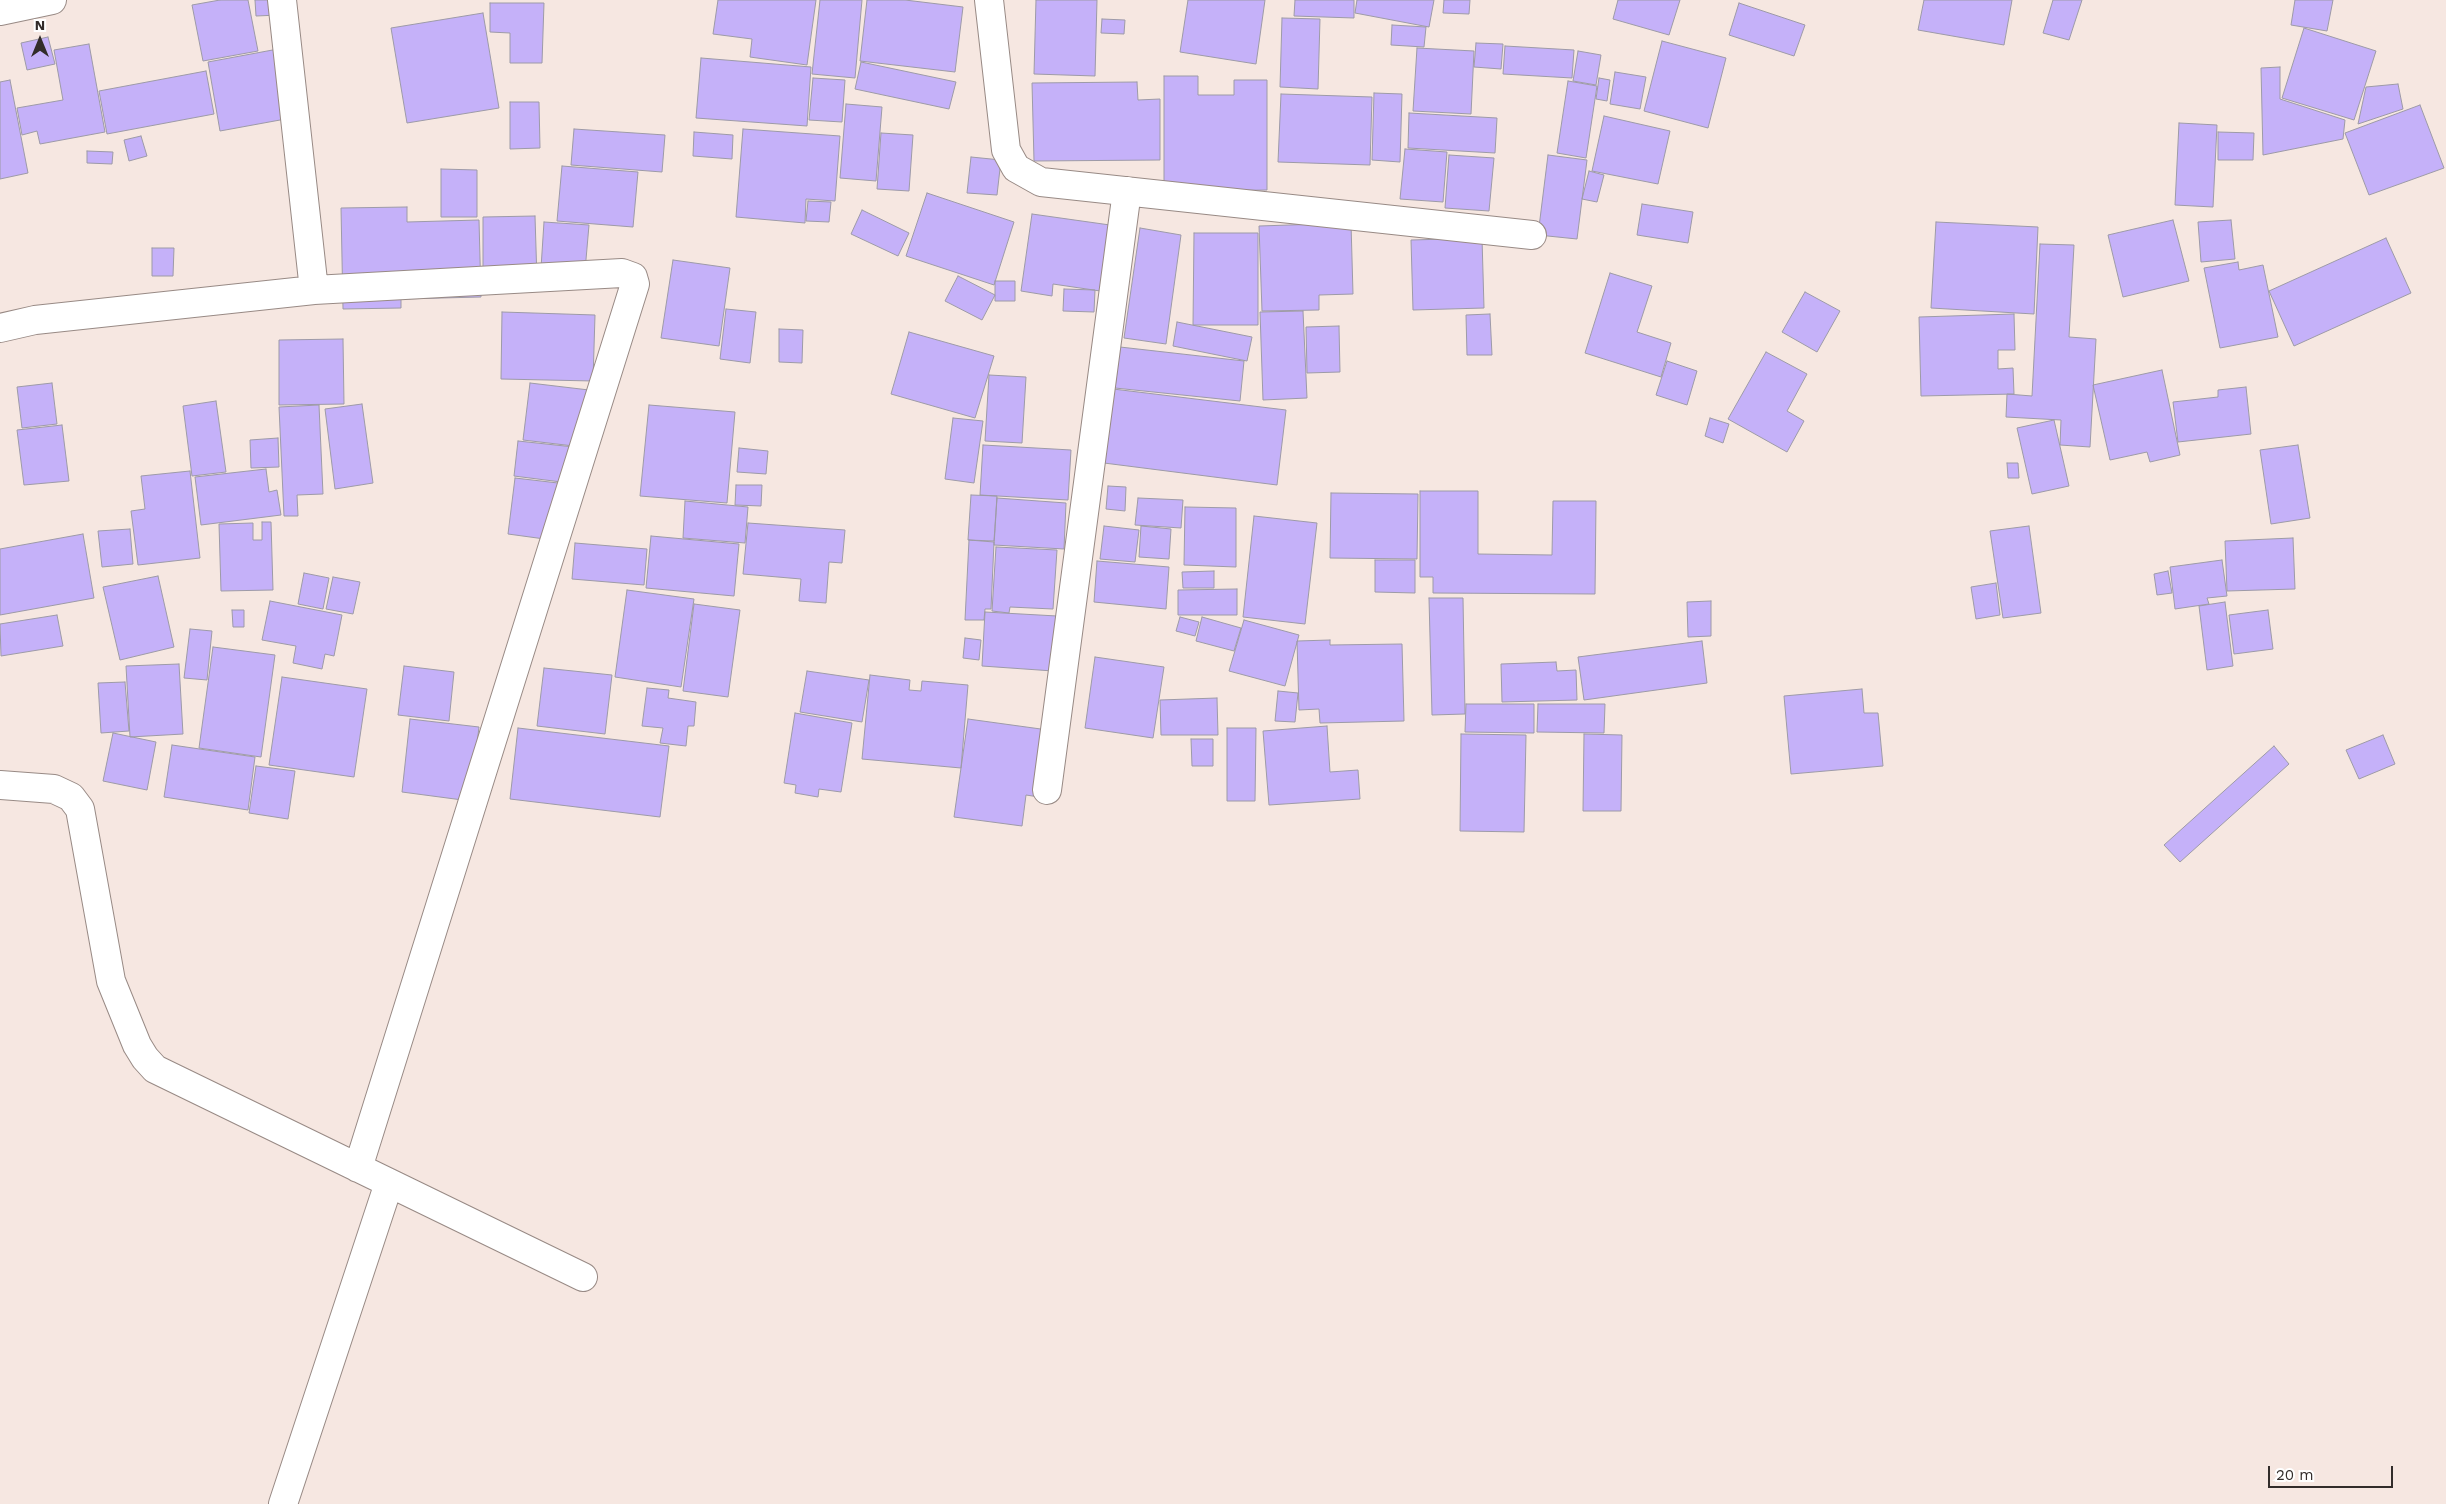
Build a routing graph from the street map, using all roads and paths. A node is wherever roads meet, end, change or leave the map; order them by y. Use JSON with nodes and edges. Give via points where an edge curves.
{"nodes":[{"id":1,"x":52,"y":0,"type":"edge"},
{"id":2,"x":282,"y":0,"type":"edge"},
{"id":3,"x":989,"y":0,"type":"edge"},
{"id":4,"x":0,"y":11,"type":"edge"},
{"id":5,"x":1127,"y":191,"type":"junction"},
{"id":6,"x":1532,"y":235,"type":"dead end"},
{"id":7,"x":314,"y":290,"type":"junction"},
{"id":8,"x":0,"y":328,"type":"edge"},
{"id":9,"x":0,"y":785,"type":"edge"},
{"id":10,"x":1047,"y":790,"type":"dead end"},
{"id":11,"x":358,"y":1168,"type":"junction"},
{"id":12,"x":389,"y":1183,"type":"junction"},
{"id":13,"x":583,"y":1277,"type":"dead end"},
{"id":14,"x":283,"y":1504,"type":"edge"}],
"edges":[{"from":1,"to":4,"type":"street"},
{"from":2,"to":7,"type":"street"},
{"from":3,"to":5,"type":"street","via":[[1006,150],[1016,168],[1041,182]]},
{"from":5,"to":6,"type":"street"},
{"from":5,"to":10,"type":"street"},
{"from":7,"to":8,"type":"street","via":[[35,320]]},
{"from":7,"to":11,"type":"street","via":[[622,272],[635,280]]},
{"from":9,"to":11,"type":"street","via":[[54,789],[71,797],[80,809],[111,981],[137,1045],[155,1069]]},
{"from":11,"to":12,"type":"street"},
{"from":12,"to":13,"type":"street"},
{"from":12,"to":14,"type":"street"}]}
